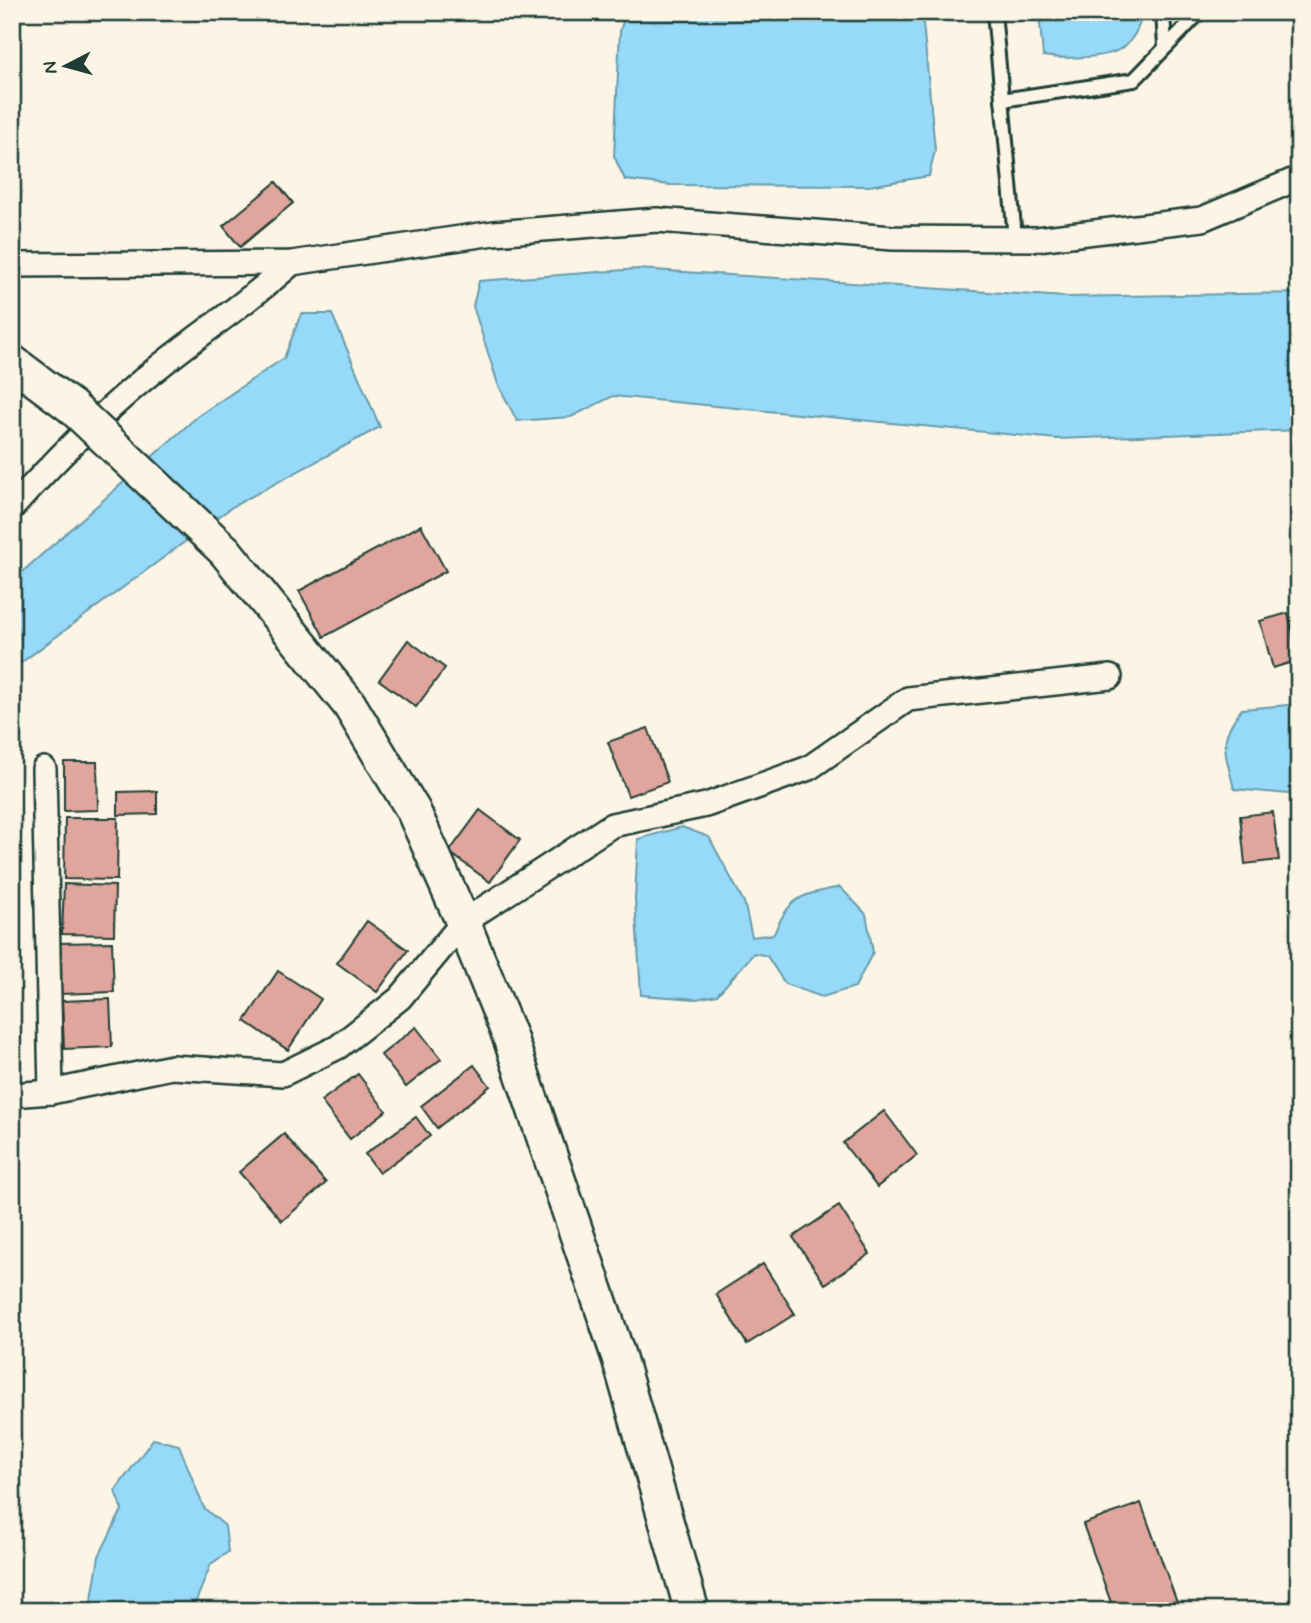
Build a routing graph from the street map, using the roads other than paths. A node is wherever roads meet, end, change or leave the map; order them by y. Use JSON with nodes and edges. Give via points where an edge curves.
{"nodes":[{"id":1,"x":994,"y":12,"type":"edge"},
{"id":2,"x":1163,"y":12,"type":"edge"},
{"id":3,"x":1200,"y":12,"type":"edge"},
{"id":4,"x":1165,"y":46,"type":"junction"},
{"id":5,"x":1002,"y":100,"type":"junction"},
{"id":6,"x":1299,"y":178,"type":"edge"},
{"id":7,"x":1015,"y":239,"type":"junction"},
{"id":8,"x":292,"y":263,"type":"junction"},
{"id":9,"x":12,"y":265,"type":"edge"},
{"id":10,"x":12,"y":362,"type":"edge"},
{"id":11,"x":12,"y":508,"type":"edge"},
{"id":12,"x":1110,"y":677,"type":"dead end"},
{"id":13,"x":44,"y":769,"type":"dead end"},
{"id":14,"x":463,"y":922,"type":"junction"},
{"id":15,"x":51,"y":1092,"type":"junction"},
{"id":16,"x":12,"y":1095,"type":"edge"},
{"id":17,"x":692,"y":1611,"type":"edge"}],
"edges":[{"from":1,"to":5,"type":"lane"},
{"from":2,"to":4,"type":"lane"},
{"from":3,"to":4,"type":"lane"},
{"from":4,"to":5,"type":"lane","via":[[1134,80]]},
{"from":5,"to":7,"type":"lane"},
{"from":6,"to":7,"type":"street","via":[[1202,219]]},
{"from":7,"to":8,"type":"street","via":[[893,238],[657,220],[494,233]]},
{"from":8,"to":9,"type":"street"},
{"from":8,"to":11,"type":"street","via":[[78,435]]},
{"from":10,"to":14,"type":"main road","bridge":true,"via":[[72,407],[225,551],[349,704],[413,810]]},
{"from":12,"to":14,"type":"street","via":[[908,699],[809,768],[706,805],[612,825]]},
{"from":13,"to":15,"type":"street"},
{"from":14,"to":15,"type":"street","via":[[400,998],[338,1047],[298,1069],[283,1074],[172,1068]]},
{"from":14,"to":17,"type":"main road","via":[[509,1035],[619,1358]]},
{"from":15,"to":16,"type":"street"}]}
